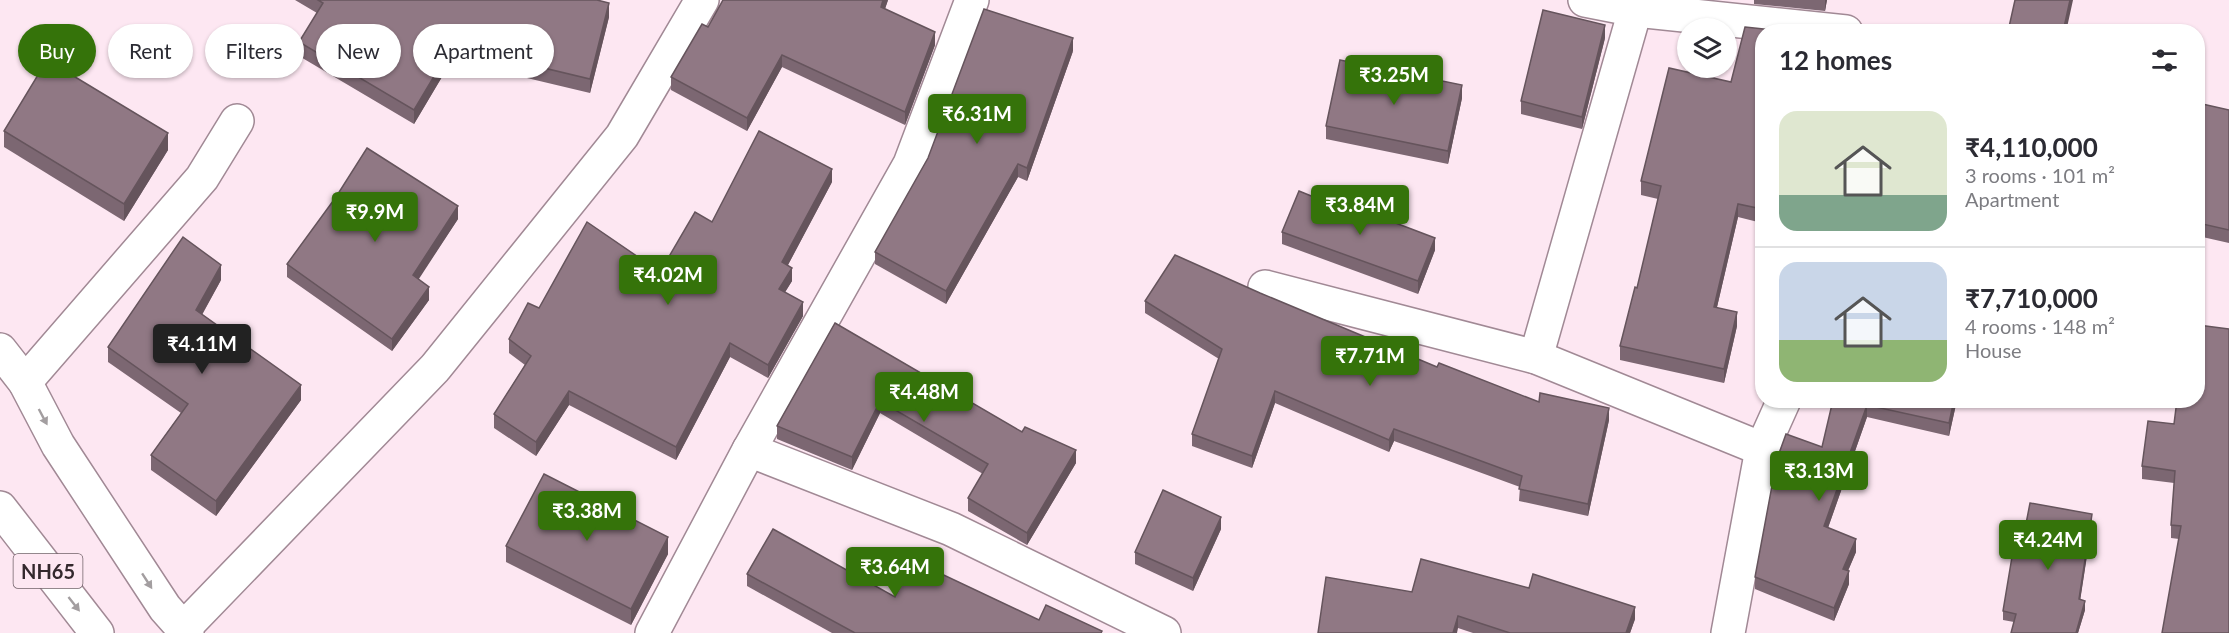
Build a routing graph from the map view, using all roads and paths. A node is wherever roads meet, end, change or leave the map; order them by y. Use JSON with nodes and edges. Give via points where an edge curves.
{"nodes":[{"id":1,"x":702,"y":0,"type":"edge"},
{"id":2,"x":972,"y":0,"type":"edge"},
{"id":3,"x":1585,"y":0,"type":"edge"},
{"id":4,"x":1637,"y":5,"type":"edge"},
{"id":5,"x":1784,"y":24,"type":"edge"},
{"id":6,"x":237,"y":121,"type":"dead end"},
{"id":7,"x":1265,"y":287,"type":"dead end"},
{"id":8,"x":0,"y":350,"type":"edge"},
{"id":9,"x":1536,"y":357,"type":"junction"},
{"id":10,"x":25,"y":382,"type":"junction"},
{"id":11,"x":1780,"y":408,"type":"edge"},
{"id":12,"x":1762,"y":448,"type":"junction"},
{"id":13,"x":749,"y":450,"type":"junction"},
{"id":14,"x":0,"y":508,"type":"edge"},
{"id":15,"x":1143,"y":628,"type":"edge"},
{"id":16,"x":185,"y":631,"type":"edge"},
{"id":17,"x":97,"y":633,"type":"edge"},
{"id":18,"x":652,"y":633,"type":"edge"},
{"id":19,"x":1728,"y":633,"type":"edge"}],
"edges":[{"from":1,"to":16,"type":"main road","via":[[622,136],[435,368]]},
{"from":2,"to":13,"type":"main road","via":[[910,164]]},
{"from":3,"to":4,"type":"main road"},
{"from":4,"to":5,"type":"main road"},
{"from":4,"to":9,"type":"main road"},
{"from":6,"to":10,"type":"main road","via":[[202,178]]},
{"from":7,"to":9,"type":"main road"},
{"from":8,"to":10,"type":"main road"},
{"from":9,"to":12,"type":"main road"},
{"from":10,"to":16,"type":"main road","one_way":true,"via":[[58,445],[165,608]]},
{"from":11,"to":12,"type":"main road"},
{"from":12,"to":19,"type":"main road"},
{"from":13,"to":15,"type":"main road","via":[[951,530]]},
{"from":13,"to":18,"type":"main road"},
{"from":14,"to":17,"type":"main road","number":"NH65","one_way":true}]}
